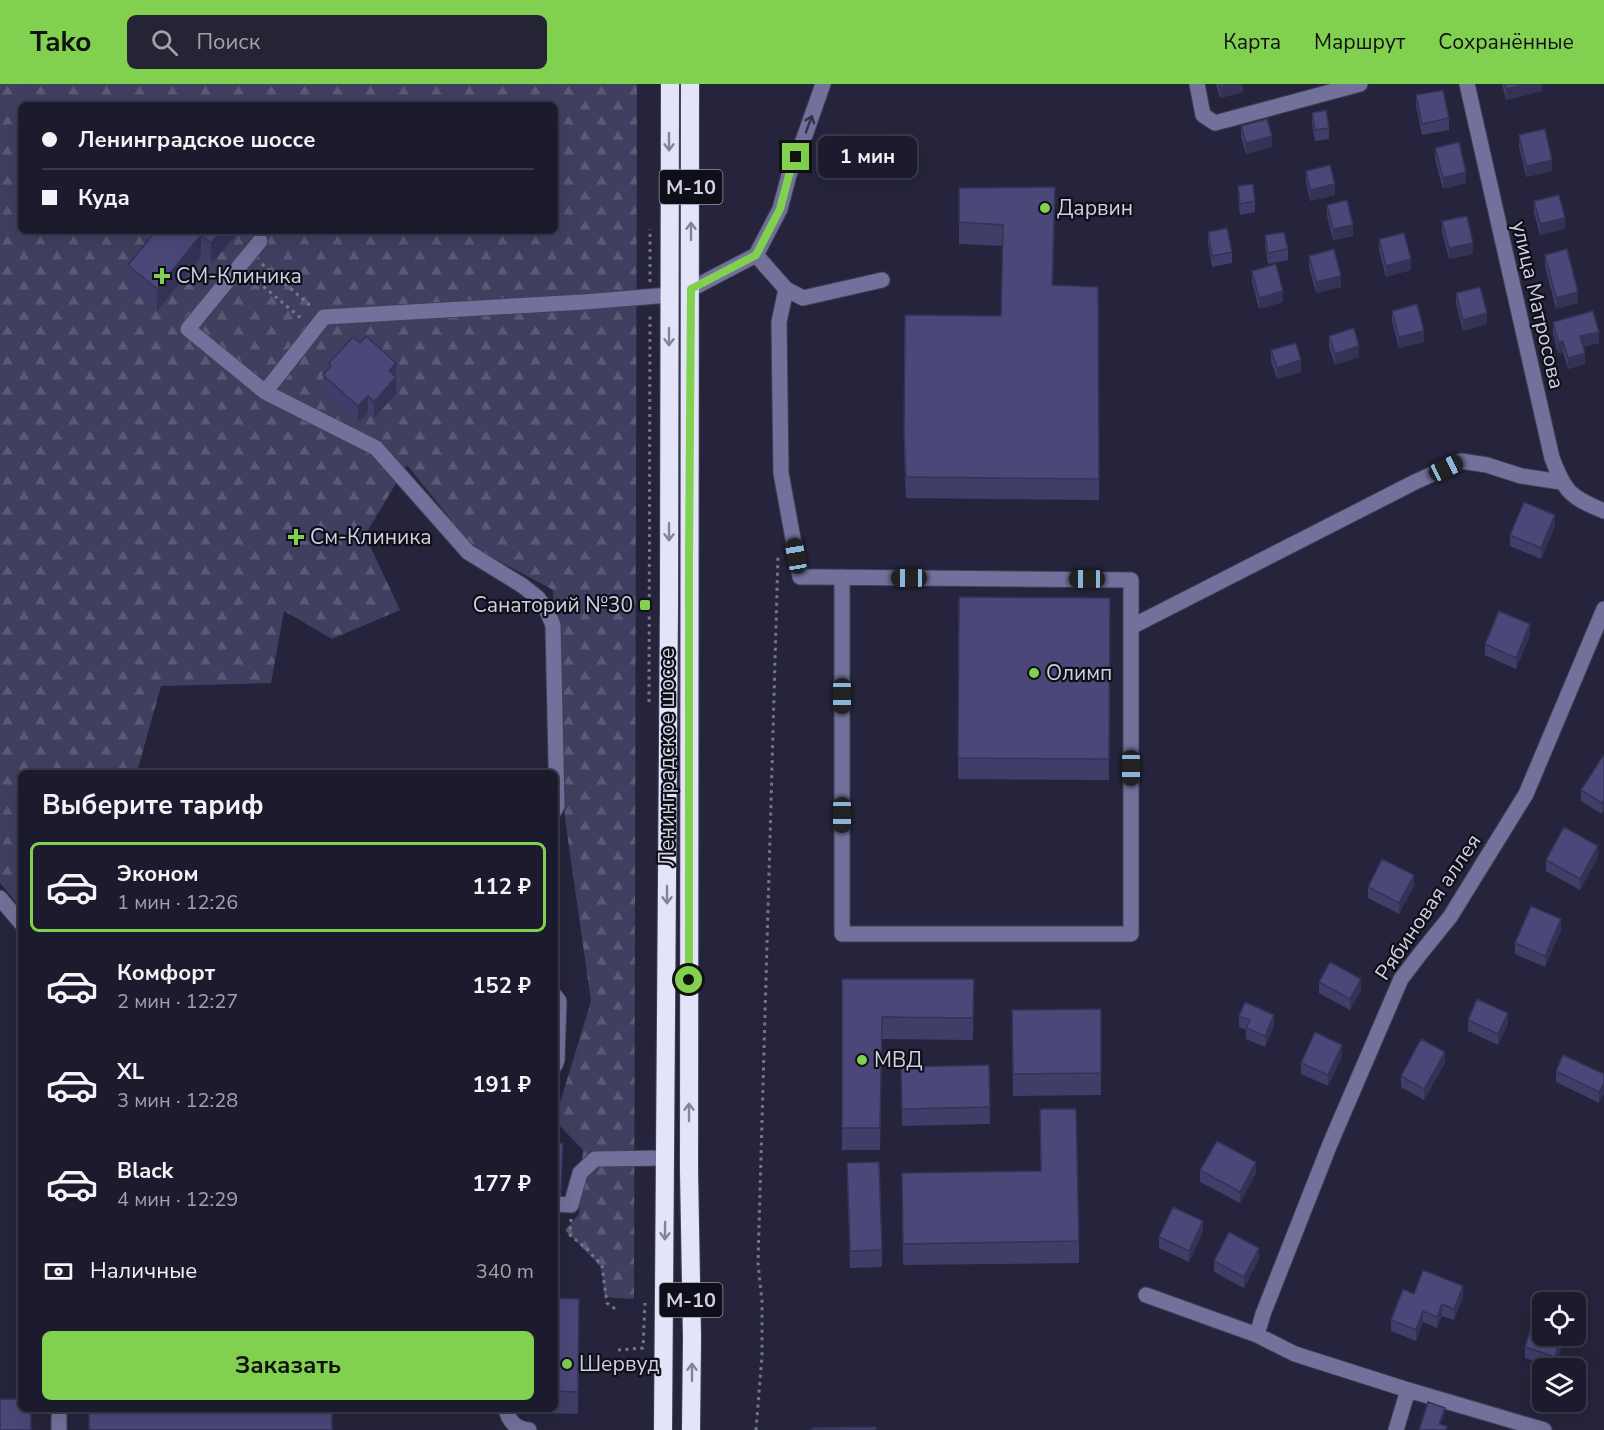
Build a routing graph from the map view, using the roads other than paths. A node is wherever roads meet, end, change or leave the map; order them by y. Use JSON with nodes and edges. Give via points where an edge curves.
{"nodes":[{"id":1,"x":670,"y":84,"type":"edge"},
{"id":2,"x":690,"y":84,"type":"edge"},
{"id":3,"x":823,"y":84,"type":"edge"},
{"id":4,"x":1197,"y":84,"type":"edge"},
{"id":5,"x":1360,"y":84,"type":"edge"},
{"id":6,"x":1467,"y":84,"type":"edge"},
{"id":7,"x":260,"y":241,"type":"dead end"},
{"id":8,"x":756,"y":255,"type":"junction"},
{"id":9,"x":882,"y":280,"type":"dead end"},
{"id":10,"x":691,"y":289,"type":"junction"},
{"id":11,"x":786,"y":289,"type":"junction"},
{"id":12,"x":669,"y":295,"type":"junction"},
{"id":13,"x":265,"y":392,"type":"junction"},
{"id":14,"x":1561,"y":482,"type":"junction"},
{"id":15,"x":1604,"y":511,"type":"edge"},
{"id":16,"x":842,"y":577,"type":"junction"},
{"id":17,"x":1603,"y":617,"type":"edge"},
{"id":18,"x":1131,"y":627,"type":"junction"},
{"id":19,"x":556,"y":770,"type":"edge"},
{"id":20,"x":0,"y":898,"type":"edge"},
{"id":21,"x":18,"y":919,"type":"edge"},
{"id":22,"x":558,"y":1000,"type":"edge"},
{"id":23,"x":558,"y":1030,"type":"edge"},
{"id":24,"x":665,"y":1158,"type":"junction"},
{"id":25,"x":558,"y":1204,"type":"edge"},
{"id":26,"x":1146,"y":1295,"type":"dead end"},
{"id":27,"x":1257,"y":1335,"type":"junction"},
{"id":28,"x":1408,"y":1390,"type":"junction"},
{"id":29,"x":507,"y":1412,"type":"edge"},
{"id":30,"x":529,"y":1430,"type":"edge"},
{"id":31,"x":663,"y":1430,"type":"edge"},
{"id":32,"x":691,"y":1430,"type":"edge"},
{"id":33,"x":1396,"y":1430,"type":"edge"},
{"id":34,"x":1544,"y":1430,"type":"edge"}],
"edges":[{"from":1,"to":12,"type":"highway","name":"Ленинградское шоссе","number":"М-10","one_way":true},
{"from":10,"to":2,"type":"highway","name":"Ленинградское шоссе","number":"М-10","one_way":true},
{"from":8,"to":3,"type":"street","one_way":true,"via":[[780,209]]},
{"from":4,"to":5,"type":"street","via":[[1203,115],[1215,123]]},
{"from":6,"to":14,"type":"street","name":"улица Матросова","via":[[1552,458]]},
{"from":7,"to":13,"type":"street","via":[[188,329]]},
{"from":8,"to":10,"type":"street"},
{"from":8,"to":11,"type":"street"},
{"from":9,"to":11,"type":"street","via":[[803,298]]},
{"from":32,"to":10,"type":"highway","name":"Ленинградское шоссе","number":"М-10","one_way":true},
{"from":11,"to":16,"type":"street","via":[[779,322],[781,473],[800,577]]},
{"from":12,"to":13,"type":"street","via":[[320,323]]},
{"from":12,"to":24,"type":"highway","name":"Ленинградское шоссе","number":"М-10","one_way":true},
{"from":13,"to":19,"type":"street","via":[[376,447],[468,552],[538,598],[553,625]]},
{"from":14,"to":15,"type":"street","name":"улица Матросова","via":[[1574,497]]},
{"from":14,"to":18,"type":"street","via":[[1461,460]]},
{"from":16,"to":18,"type":"street","via":[[1131,580]]},
{"from":16,"to":18,"type":"street","via":[[842,934],[1131,934]]},
{"from":17,"to":27,"type":"street","name":"Рябиновая аллея","via":[[1526,794],[1450,917],[1397,988],[1330,1144]]},
{"from":20,"to":21,"type":"street"},
{"from":22,"to":23,"type":"street"},
{"from":24,"to":25,"type":"street","via":[[596,1159],[580,1173],[571,1205]]},
{"from":24,"to":31,"type":"highway","name":"Ленинградское шоссе","number":"М-10","one_way":true},
{"from":26,"to":27,"type":"street"},
{"from":27,"to":28,"type":"street","via":[[1295,1354]]},
{"from":28,"to":33,"type":"street"},
{"from":28,"to":34,"type":"street"},
{"from":29,"to":30,"type":"street","via":[[520,1430]]}]}
